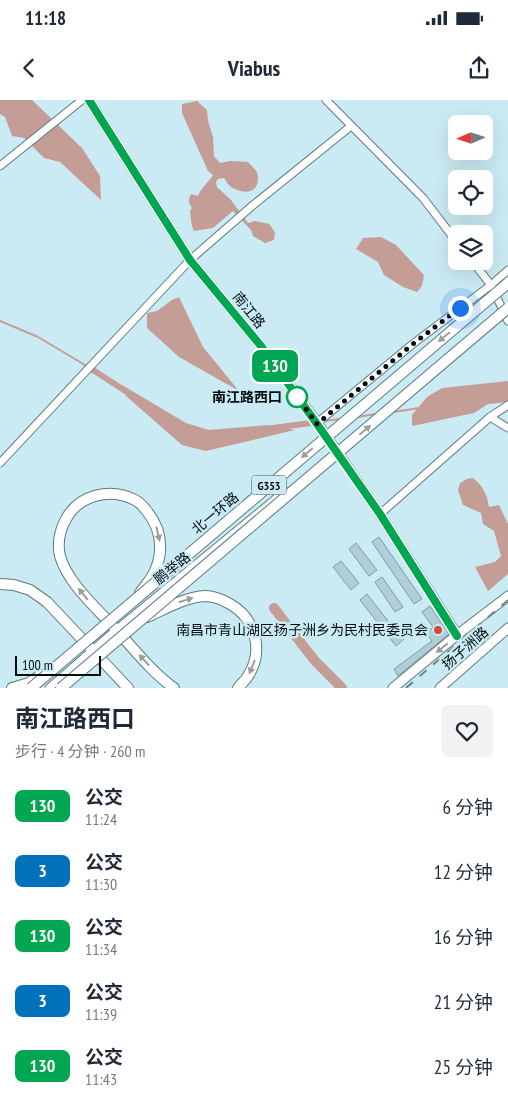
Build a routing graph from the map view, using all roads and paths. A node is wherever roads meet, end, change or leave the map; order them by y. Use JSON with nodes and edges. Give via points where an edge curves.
{"nodes":[{"id":1,"x":82,"y":100,"type":"edge"},
{"id":2,"x":89,"y":100,"type":"edge"},
{"id":3,"x":326,"y":100,"type":"edge"},
{"id":4,"x":351,"y":126,"type":"junction"},
{"id":5,"x":0,"y":166,"type":"edge"},
{"id":6,"x":448,"y":231,"type":"edge"},
{"id":7,"x":190,"y":260,"type":"junction"},
{"id":8,"x":479,"y":270,"type":"edge"},
{"id":9,"x":508,"y":270,"type":"edge"},
{"id":10,"x":508,"y":283,"type":"edge"},
{"id":11,"x":491,"y":285,"type":"junction"},
{"id":12,"x":508,"y":308,"type":"edge"},
{"id":13,"x":508,"y":321,"type":"edge"},
{"id":14,"x":508,"y":406,"type":"edge"},
{"id":15,"x":490,"y":417,"type":"junction"},
{"id":16,"x":317,"y":424,"type":"junction"},
{"id":17,"x":508,"y":428,"type":"edge"},
{"id":18,"x":335,"y":450,"type":"junction"},
{"id":19,"x":0,"y":463,"type":"edge"},
{"id":20,"x":380,"y":514,"type":"junction"},
{"id":21,"x":0,"y":584,"type":"edge"},
{"id":22,"x":508,"y":596,"type":"edge"},
{"id":23,"x":137,"y":598,"type":"junction"},
{"id":24,"x":142,"y":619,"type":"junction"},
{"id":25,"x":508,"y":628,"type":"edge"},
{"id":26,"x":116,"y":630,"type":"junction"},
{"id":27,"x":457,"y":636,"type":"junction"},
{"id":28,"x":92,"y":650,"type":"junction"},
{"id":29,"x":55,"y":667,"type":"junction"},
{"id":30,"x":65,"y":686,"type":"edge"},
{"id":31,"x":12,"y":688,"type":"edge"},
{"id":32,"x":31,"y":688,"type":"edge"},
{"id":33,"x":49,"y":688,"type":"edge"},
{"id":34,"x":128,"y":688,"type":"edge"},
{"id":35,"x":174,"y":688,"type":"edge"},
{"id":36,"x":238,"y":688,"type":"edge"},
{"id":37,"x":393,"y":688,"type":"edge"},
{"id":38,"x":440,"y":688,"type":"edge"}],
"edges":[{"from":1,"to":5,"type":"street"},
{"from":2,"to":7,"type":"main road","name":"南江路"},
{"from":3,"to":4,"type":"street"},
{"from":4,"to":6,"type":"street","via":[[423,198]]},
{"from":4,"to":7,"type":"street"},
{"from":7,"to":16,"type":"main road","name":"南江路","via":[[261,346]]},
{"from":7,"to":19,"type":"street"},
{"from":8,"to":11,"type":"street"},
{"from":9,"to":11,"type":"street"},
{"from":10,"to":23,"type":"highway","name":"北一环路","number":"G353","one_way":true,"bridge":true},
{"from":11,"to":13,"type":"street"},
{"from":11,"to":16,"type":"street","via":[[414,343]]},
{"from":24,"to":12,"type":"highway","number":"G353","one_way":true,"bridge":true},
{"from":14,"to":15,"type":"street"},
{"from":15,"to":17,"type":"street"},
{"from":15,"to":20,"type":"street"},
{"from":16,"to":18,"type":"main road","name":"南江路"},
{"from":18,"to":20,"type":"main road","name":"南江路"},
{"from":18,"to":26,"type":"street","name":"鹏举路"},
{"from":20,"to":27,"type":"main road","name":"南江路"},
{"from":21,"to":28,"type":"highway","via":[[14,585],[40,596]]},
{"from":22,"to":27,"type":"main road","name":"扬子洲路"},
{"from":26,"to":23,"type":"highway","one_way":true,"bridge":true,"via":[[86,598],[60,556],[59,539],[63,524],[70,511],[81,502],[94,496],[120,494],[136,500],[151,516],[160,538],[160,554],[155,572]]},
{"from":23,"to":29,"type":"highway","name":"北一环路","number":"G353","bridge":true},
{"from":24,"to":30,"type":"highway","number":"G353","bridge":true},
{"from":24,"to":36,"type":"highway","one_way":true,"bridge":true,"via":[[176,604],[206,596],[239,609],[247,618],[257,642],[254,664]]},
{"from":25,"to":38,"type":"main road","name":"扬子洲路"},
{"from":26,"to":28,"type":"street","name":"鹏举路"},
{"from":35,"to":26,"type":"highway","one_way":true},
{"from":27,"to":37,"type":"main road","name":"扬子洲路","one_way":true},
{"from":28,"to":33,"type":"street","name":"鹏举路"},
{"from":28,"to":34,"type":"highway"},
{"from":29,"to":31,"type":"highway","bridge":true,"via":[[29,683]]},
{"from":29,"to":32,"type":"highway","name":"北一环路","number":"G353","bridge":true}]}
